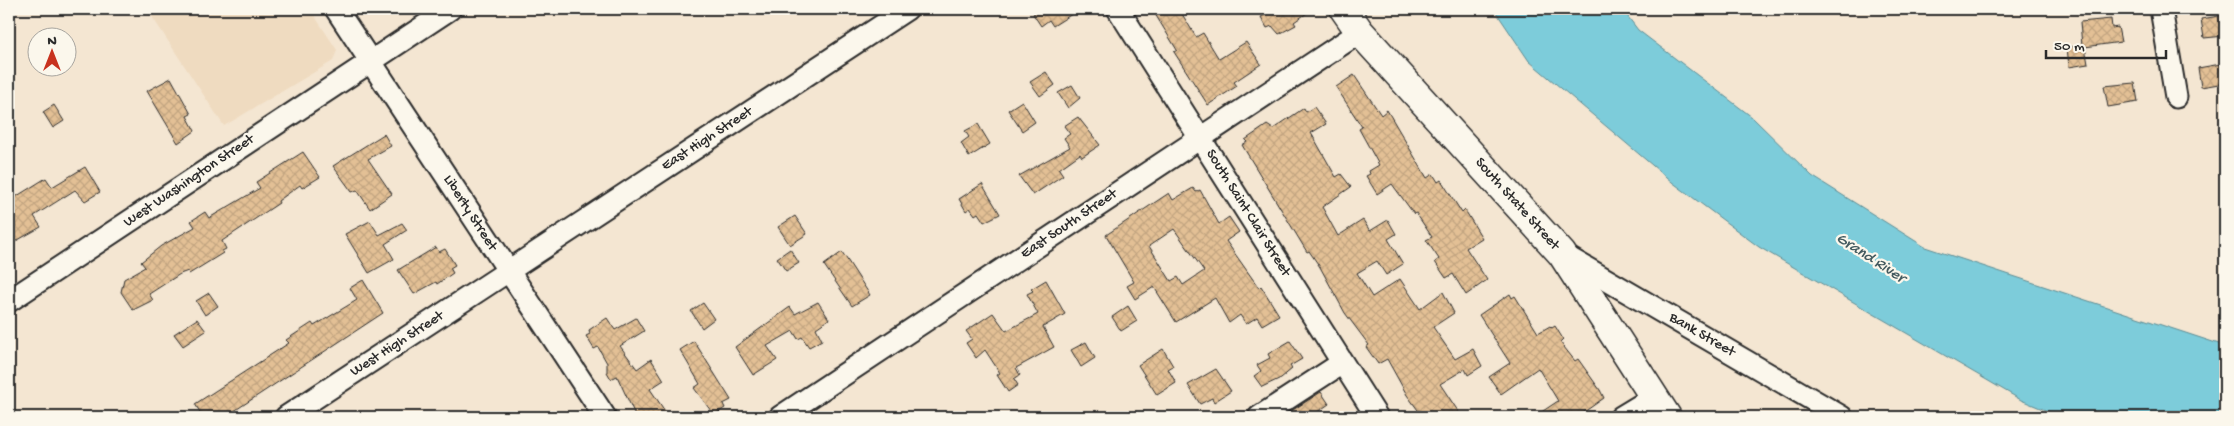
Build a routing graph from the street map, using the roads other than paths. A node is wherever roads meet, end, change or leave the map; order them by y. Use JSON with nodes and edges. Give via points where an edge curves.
{"nodes":[{"id":1,"x":336,"y":9,"type":"edge"},
{"id":2,"x":450,"y":9,"type":"edge"},
{"id":3,"x":907,"y":9,"type":"edge"},
{"id":4,"x":1118,"y":9,"type":"edge"},
{"id":5,"x":1344,"y":9,"type":"edge"},
{"id":6,"x":2161,"y":9,"type":"edge"},
{"id":7,"x":1360,"y":32,"type":"junction"},
{"id":8,"x":370,"y":62,"type":"junction"},
{"id":9,"x":2176,"y":97,"type":"dead end"},
{"id":10,"x":1200,"y":136,"type":"junction"},
{"id":11,"x":1562,"y":254,"type":"junction"},
{"id":12,"x":507,"y":270,"type":"junction"},
{"id":13,"x":9,"y":301,"type":"edge"},
{"id":14,"x":1342,"y":363,"type":"junction"},
{"id":15,"x":1661,"y":407,"type":"edge"},
{"id":16,"x":286,"y":417,"type":"edge"},
{"id":17,"x":605,"y":417,"type":"edge"},
{"id":18,"x":780,"y":417,"type":"edge"},
{"id":19,"x":1259,"y":417,"type":"edge"},
{"id":20,"x":1377,"y":417,"type":"edge"},
{"id":21,"x":1621,"y":417,"type":"edge"},
{"id":22,"x":1842,"y":417,"type":"edge"}],
"edges":[{"from":1,"to":8,"type":"street","name":"Liberty Street"},
{"from":2,"to":8,"type":"street","name":"West Washington Street"},
{"from":3,"to":12,"type":"street","name":"East High Street"},
{"from":4,"to":10,"type":"street","name":"South Saint Clair Street"},
{"from":5,"to":7,"type":"main road","name":"South State Street"},
{"from":6,"to":9,"type":"street"},
{"from":7,"to":10,"type":"street","name":"East South Street"},
{"from":7,"to":11,"type":"main road","name":"South State Street"},
{"from":8,"to":12,"type":"street","name":"Liberty Street"},
{"from":8,"to":13,"type":"street","name":"West Washington Street"},
{"from":10,"to":14,"type":"street","name":"South Saint Clair Street"},
{"from":10,"to":18,"type":"street","name":"East South Street"},
{"from":11,"to":15,"type":"main road","name":"South State Street"},
{"from":11,"to":22,"type":"street","name":"Bank Street"},
{"from":12,"to":16,"type":"street","name":"West High Street"},
{"from":12,"to":17,"type":"street","name":"Liberty Street"},
{"from":14,"to":19,"type":"street"},
{"from":14,"to":20,"type":"street","name":"South Saint Clair Street"},
{"from":15,"to":21,"type":"street"}]}
